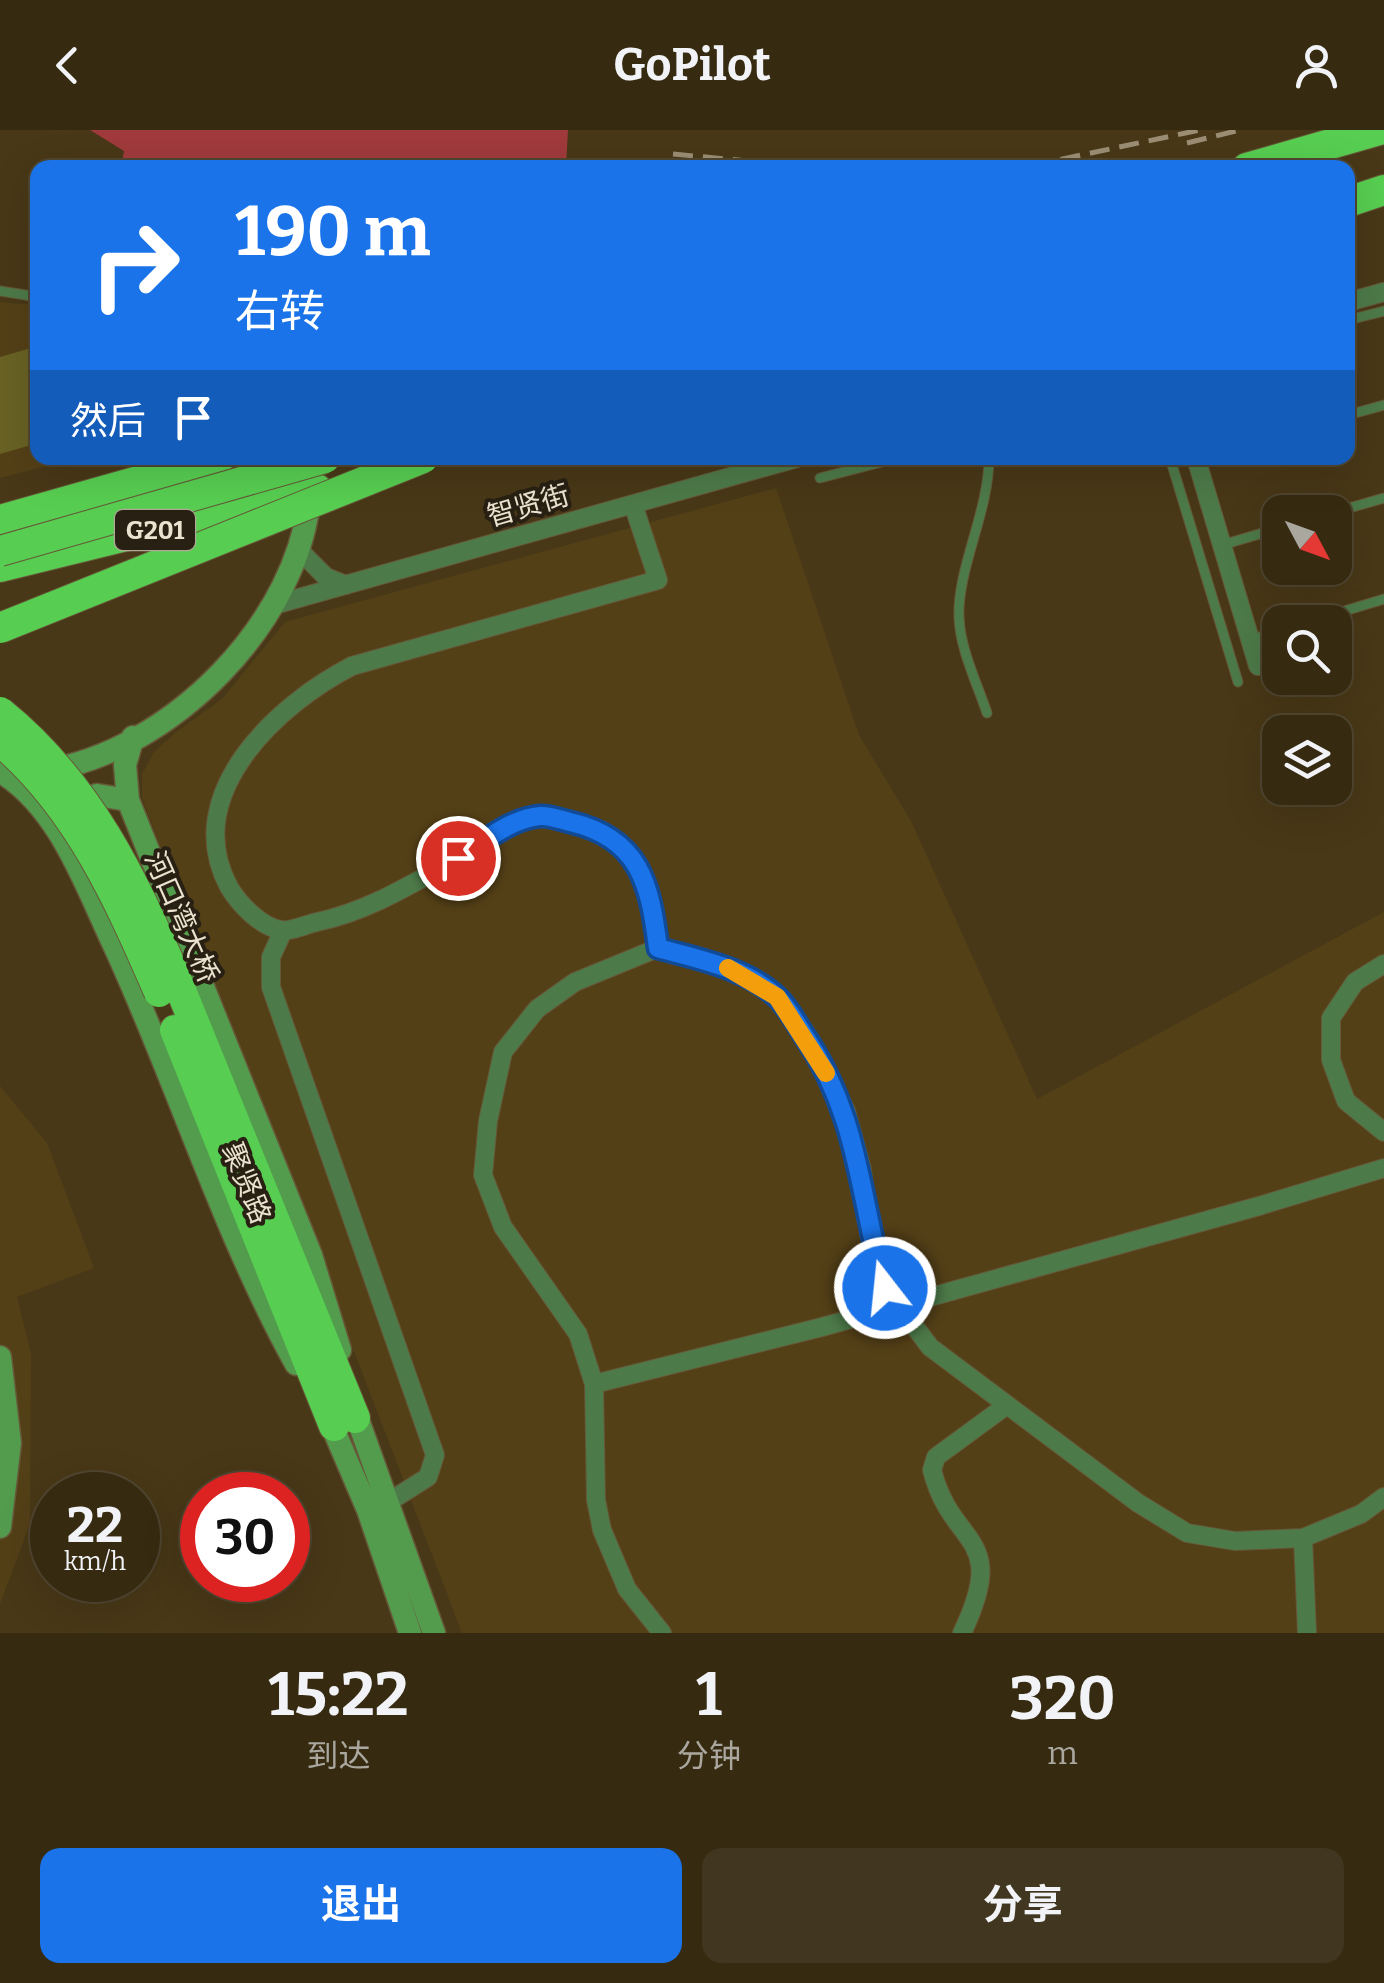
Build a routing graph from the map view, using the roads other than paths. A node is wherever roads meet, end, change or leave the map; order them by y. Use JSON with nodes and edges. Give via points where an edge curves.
{"nodes":[{"id":1,"x":1378,"y":130,"type":"edge"},
{"id":2,"x":1384,"y":147,"type":"edge"},
{"id":3,"x":1275,"y":160,"type":"edge"},
{"id":4,"x":1343,"y":160,"type":"edge"},
{"id":5,"x":1384,"y":169,"type":"edge"},
{"id":6,"x":1355,"y":178,"type":"edge"},
{"id":7,"x":1384,"y":190,"type":"edge"},
{"id":8,"x":1355,"y":200,"type":"edge"},
{"id":9,"x":0,"y":291,"type":"edge"},
{"id":10,"x":1384,"y":292,"type":"edge"},
{"id":11,"x":30,"y":296,"type":"edge"},
{"id":12,"x":1355,"y":300,"type":"edge"},
{"id":13,"x":1384,"y":311,"type":"edge"},
{"id":14,"x":1355,"y":318,"type":"edge"},
{"id":15,"x":1384,"y":405,"type":"edge"},
{"id":16,"x":1355,"y":413,"type":"edge"},
{"id":17,"x":195,"y":465,"type":"edge"},
{"id":18,"x":300,"y":465,"type":"edge"},
{"id":19,"x":306,"y":465,"type":"edge"},
{"id":20,"x":406,"y":465,"type":"edge"},
{"id":21,"x":409,"y":465,"type":"edge"},
{"id":22,"x":772,"y":465,"type":"edge"},
{"id":23,"x":870,"y":465,"type":"edge"},
{"id":24,"x":988,"y":465,"type":"edge"},
{"id":25,"x":1172,"y":465,"type":"edge"},
{"id":26,"x":1198,"y":465,"type":"edge"},
{"id":27,"x":820,"y":478,"type":"dead end"},
{"id":28,"x":310,"y":491,"type":"junction"},
{"id":29,"x":1384,"y":498,"type":"edge"},
{"id":30,"x":633,"y":504,"type":"junction"},
{"id":31,"x":1352,"y":507,"type":"edge"},
{"id":32,"x":0,"y":520,"type":"edge"},
{"id":33,"x":1262,"y":533,"type":"edge"},
{"id":34,"x":1222,"y":544,"type":"junction"},
{"id":35,"x":0,"y":550,"type":"edge"},
{"id":36,"x":300,"y":551,"type":"junction"},
{"id":37,"x":0,"y":568,"type":"edge"},
{"id":38,"x":346,"y":585,"type":"junction"},
{"id":39,"x":1384,"y":599,"type":"edge"},
{"id":40,"x":274,"y":605,"type":"junction"},
{"id":41,"x":1352,"y":609,"type":"edge"},
{"id":42,"x":0,"y":628,"type":"edge"},
{"id":43,"x":1262,"y":636,"type":"edge"},
{"id":44,"x":1250,"y":640,"type":"junction"},
{"id":45,"x":1258,"y":666,"type":"dead end"},
{"id":46,"x":1238,"y":682,"type":"dead end"},
{"id":47,"x":0,"y":712,"type":"edge"},
{"id":48,"x":987,"y":713,"type":"dead end"},
{"id":49,"x":133,"y":737,"type":"junction"},
{"id":50,"x":0,"y":742,"type":"edge"},
{"id":51,"x":1,"y":772,"type":"edge"},
{"id":52,"x":128,"y":800,"type":"junction"},
{"id":53,"x":53,"y":824,"type":"junction"},
{"id":54,"x":282,"y":932,"type":"junction"},
{"id":55,"x":658,"y":948,"type":"junction"},
{"id":56,"x":1384,"y":964,"type":"edge"},
{"id":57,"x":168,"y":988,"type":"junction"},
{"id":58,"x":1384,"y":1132,"type":"edge"},
{"id":59,"x":1384,"y":1168,"type":"edge"},
{"id":60,"x":0,"y":1356,"type":"edge"},
{"id":61,"x":594,"y":1384,"type":"junction"},
{"id":62,"x":1007,"y":1405,"type":"junction"},
{"id":63,"x":345,"y":1422,"type":"junction"},
{"id":64,"x":1384,"y":1497,"type":"edge"},
{"id":65,"x":387,"y":1503,"type":"junction"},
{"id":66,"x":0,"y":1527,"type":"edge"},
{"id":67,"x":1303,"y":1538,"type":"junction"},
{"id":68,"x":410,"y":1633,"type":"edge"},
{"id":69,"x":434,"y":1633,"type":"edge"},
{"id":70,"x":662,"y":1633,"type":"edge"},
{"id":71,"x":962,"y":1633,"type":"edge"},
{"id":72,"x":1307,"y":1633,"type":"edge"}],
"edges":[{"from":1,"to":3,"type":"highway"},
{"from":2,"to":4,"type":"highway"},
{"from":5,"to":6,"type":"highway"},
{"from":7,"to":8,"type":"highway"},
{"from":9,"to":11,"type":"lane"},
{"from":10,"to":12,"type":"street"},
{"from":13,"to":14,"type":"lane"},
{"from":15,"to":16,"type":"lane"},
{"from":17,"to":32,"type":"highway","number":"G201"},
{"from":18,"to":35,"type":"highway","bridge":true},
{"from":19,"to":28,"type":"main road","name":"聚贤路"},
{"from":20,"to":42,"type":"highway","bridge":true},
{"from":21,"to":28,"type":"highway","number":"G201"},
{"from":22,"to":30,"type":"street","name":"智贤街"},
{"from":23,"to":27,"type":"lane"},
{"from":24,"to":48,"type":"lane","via":[[958,613]]},
{"from":25,"to":46,"type":"lane"},
{"from":26,"to":34,"type":"street"},
{"from":28,"to":36,"type":"main road","name":"聚贤路"},
{"from":28,"to":37,"type":"highway","number":"G201"},
{"from":29,"to":31,"type":"lane"},
{"from":30,"to":38,"type":"street","name":"智贤街"},
{"from":30,"to":54,"type":"street","via":[[658,580],[352,666],[313,686],[258,735],[225,794],[217,853],[233,893]]},
{"from":33,"to":34,"type":"lane"},
{"from":34,"to":44,"type":"street"},
{"from":36,"to":38,"type":"street","via":[[326,577]]},
{"from":36,"to":40,"type":"main road","name":"聚贤路"},
{"from":38,"to":40,"type":"street","name":"智贤街"},
{"from":39,"to":41,"type":"lane"},
{"from":40,"to":49,"type":"main road","name":"聚贤路","via":[[218,676]]},
{"from":43,"to":44,"type":"lane"},
{"from":44,"to":45,"type":"street"},
{"from":47,"to":57,"type":"highway","name":"河口湾大桥","bridge":true,"via":[[53,760],[98,820],[146,909]]},
{"from":49,"to":51,"type":"main road","name":"聚贤路","via":[[53,770]]},
{"from":49,"to":52,"type":"main road","name":"聚贤路","via":[[125,764]]},
{"from":50,"to":57,"type":"highway","name":"河口湾大桥","bridge":true,"via":[[38,777],[79,832]]},
{"from":51,"to":53,"type":"main road","name":"聚贤路","via":[[29,792]]},
{"from":52,"to":53,"type":"main road","via":[[80,800]]},
{"from":52,"to":63,"type":"main road","name":"聚贤路","via":[[310,1255]]},
{"from":53,"to":63,"type":"main road","name":"聚贤路","via":[[139,999],[275,1324]]},
{"from":54,"to":55,"type":"street","via":[[356,914],[510,825],[541,816],[595,828],[632,854],[652,897]]},
{"from":54,"to":65,"type":"street","via":[[270,957],[271,986],[435,1456],[428,1477]]},
{"from":55,"to":61,"type":"street","via":[[575,982],[537,1009],[503,1052],[488,1122],[483,1176],[504,1227],[578,1334]]},
{"from":55,"to":62,"type":"street","via":[[723,965],[777,997],[818,1055],[846,1111],[885,1288],[930,1347]]},
{"from":56,"to":58,"type":"street","via":[[1355,982],[1331,1018],[1331,1060],[1346,1102]]},
{"from":57,"to":63,"type":"highway","name":"河口湾大桥"},
{"from":59,"to":61,"type":"street","bridge":true,"via":[[822,1328]]},
{"from":60,"to":66,"type":"main road","via":[[10,1443]]},
{"from":61,"to":70,"type":"street","via":[[602,1530],[627,1589]]},
{"from":62,"to":67,"type":"street","via":[[1188,1533],[1235,1541]]},
{"from":62,"to":71,"type":"street","via":[[936,1457],[932,1470],[952,1514],[976,1544],[980,1596]]},
{"from":63,"to":65,"type":"main road","name":"聚贤路"},
{"from":63,"to":68,"type":"main road","name":"聚贤路"},
{"from":64,"to":67,"type":"street"},
{"from":65,"to":69,"type":"main road","name":"聚贤路"},
{"from":67,"to":72,"type":"street"}]}
